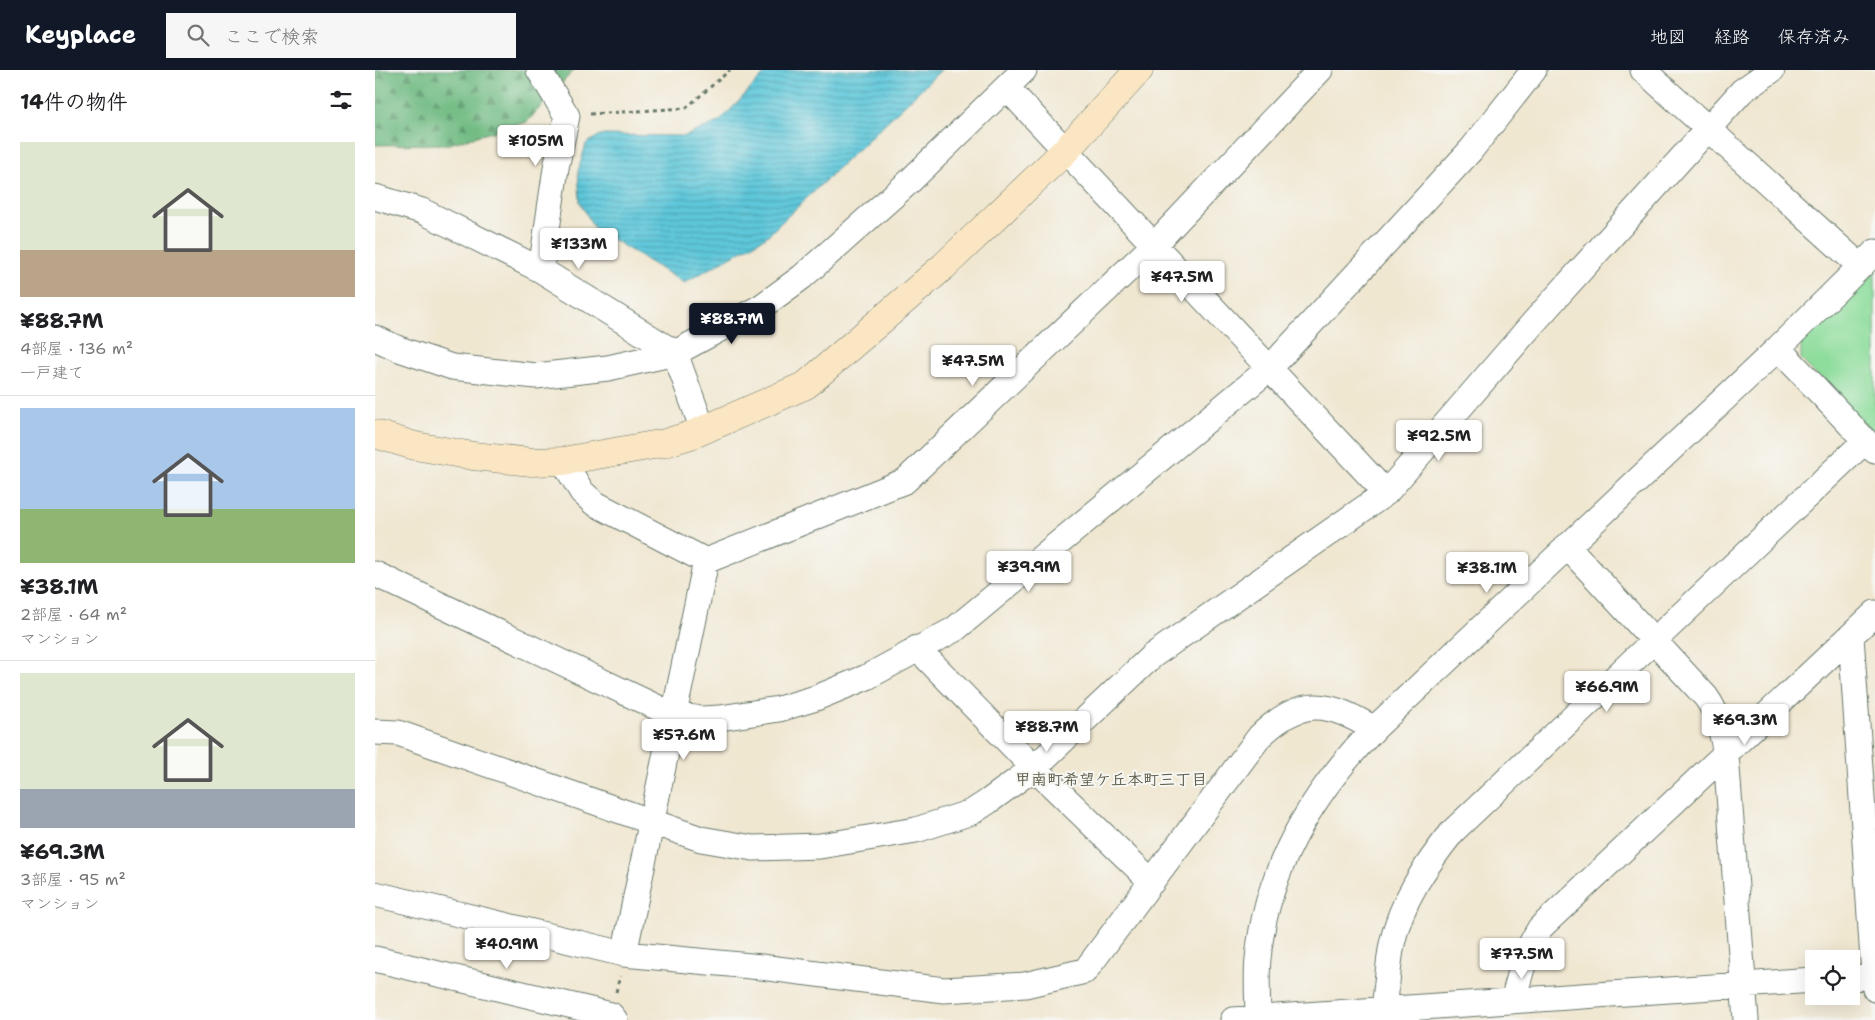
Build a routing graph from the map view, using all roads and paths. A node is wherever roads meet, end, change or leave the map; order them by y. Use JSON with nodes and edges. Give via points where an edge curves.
{"nodes":[{"id":1,"x":539,"y":70,"type":"edge"},
{"id":2,"x":730,"y":70,"type":"edge"},
{"id":3,"x":1024,"y":70,"type":"edge"},
{"id":4,"x":1139,"y":70,"type":"edge"},
{"id":5,"x":1320,"y":70,"type":"edge"},
{"id":6,"x":1535,"y":70,"type":"edge"},
{"id":7,"x":1643,"y":70,"type":"edge"},
{"id":8,"x":1772,"y":70,"type":"edge"},
{"id":9,"x":1007,"y":88,"type":"junction"},
{"id":10,"x":567,"y":116,"type":"junction"},
{"id":11,"x":1710,"y":129,"type":"junction"},
{"id":12,"x":1065,"y":151,"type":"junction"},
{"id":13,"x":377,"y":202,"type":"edge"},
{"id":14,"x":1155,"y":244,"type":"junction"},
{"id":15,"x":1867,"y":259,"type":"edge"},
{"id":16,"x":541,"y":270,"type":"junction"},
{"id":17,"x":375,"y":338,"type":"edge"},
{"id":18,"x":1777,"y":348,"type":"junction"},
{"id":19,"x":675,"y":353,"type":"junction"},
{"id":20,"x":1270,"y":368,"type":"junction"},
{"id":21,"x":703,"y":430,"type":"junction"},
{"id":22,"x":375,"y":434,"type":"edge"},
{"id":23,"x":1870,"y":446,"type":"edge"},
{"id":24,"x":563,"y":461,"type":"junction"},
{"id":25,"x":1385,"y":493,"type":"junction"},
{"id":26,"x":1567,"y":546,"type":"junction"},
{"id":27,"x":706,"y":561,"type":"junction"},
{"id":28,"x":375,"y":574,"type":"edge"},
{"id":29,"x":1875,"y":613,"type":"edge"},
{"id":30,"x":1851,"y":636,"type":"junction"},
{"id":31,"x":1655,"y":641,"type":"junction"},
{"id":32,"x":917,"y":648,"type":"junction"},
{"id":33,"x":673,"y":715,"type":"junction"},
{"id":34,"x":1374,"y":729,"type":"junction"},
{"id":35,"x":375,"y":732,"type":"edge"},
{"id":36,"x":1726,"y":755,"type":"junction"},
{"id":37,"x":1034,"y":768,"type":"junction"},
{"id":38,"x":652,"y":820,"type":"junction"},
{"id":39,"x":1152,"y":882,"type":"junction"},
{"id":40,"x":375,"y":894,"type":"edge"},
{"id":41,"x":624,"y":954,"type":"junction"},
{"id":42,"x":375,"y":959,"type":"edge"},
{"id":43,"x":1869,"y":980,"type":"edge"},
{"id":44,"x":1805,"y":981,"type":"edge"},
{"id":45,"x":1744,"y":985,"type":"junction"},
{"id":46,"x":1513,"y":1001,"type":"junction"},
{"id":47,"x":1384,"y":1009,"type":"junction"},
{"id":48,"x":613,"y":1018,"type":"edge"},
{"id":49,"x":1258,"y":1019,"type":"edge"},
{"id":50,"x":1233,"y":1020,"type":"edge"},
{"id":51,"x":1746,"y":1020,"type":"edge"}],
"edges":[{"from":1,"to":10,"type":"street"},
{"from":2,"to":10,"type":"path","via":[[686,108]]},
{"from":3,"to":9,"type":"street"},
{"from":4,"to":12,"type":"street"},
{"from":5,"to":14,"type":"street"},
{"from":6,"to":20,"type":"street","via":[[1471,150]]},
{"from":7,"to":11,"type":"street"},
{"from":8,"to":11,"type":"street","via":[[1742,91]]},
{"from":9,"to":12,"type":"street"},
{"from":9,"to":19,"type":"street","via":[[910,181],[802,277],[761,307]]},
{"from":10,"to":16,"type":"street"},
{"from":11,"to":15,"type":"street"},
{"from":11,"to":25,"type":"street","via":[[1534,322]]},
{"from":12,"to":14,"type":"street"},
{"from":12,"to":21,"type":"street","via":[[944,266],[806,385]]},
{"from":13,"to":16,"type":"street","via":[[422,211]]},
{"from":14,"to":20,"type":"street"},
{"from":14,"to":27,"type":"street","via":[[905,481]]},
{"from":15,"to":18,"type":"street"},
{"from":16,"to":19,"type":"street"},
{"from":17,"to":19,"type":"street","via":[[452,366],[536,376],[608,368]]},
{"from":18,"to":23,"type":"street"},
{"from":18,"to":26,"type":"street"},
{"from":19,"to":21,"type":"street"},
{"from":20,"to":25,"type":"street"},
{"from":20,"to":32,"type":"street","via":[[955,629]]},
{"from":21,"to":24,"type":"street","via":[[665,443]]},
{"from":22,"to":24,"type":"street","via":[[415,446],[473,456],[532,462]]},
{"from":23,"to":31,"type":"street"},
{"from":24,"to":27,"type":"street","via":[[581,492],[594,503]]},
{"from":25,"to":37,"type":"street","via":[[1151,656]]},
{"from":26,"to":31,"type":"street"},
{"from":26,"to":34,"type":"street"},
{"from":27,"to":33,"type":"street"},
{"from":28,"to":33,"type":"street"},
{"from":29,"to":30,"type":"street"},
{"from":30,"to":36,"type":"street"},
{"from":30,"to":43,"type":"street"},
{"from":31,"to":36,"type":"street","via":[[1715,709]]},
{"from":31,"to":47,"type":"street","via":[[1439,848],[1416,881],[1399,922],[1392,944]]},
{"from":32,"to":33,"type":"street","via":[[867,677],[779,709],[702,719]]},
{"from":32,"to":37,"type":"street"},
{"from":33,"to":38,"type":"street"},
{"from":34,"to":39,"type":"street","via":[[1341,710],[1331,708],[1293,710],[1285,714],[1260,736]]},
{"from":34,"to":49,"type":"street","via":[[1319,794],[1282,862],[1268,908],[1258,960]]},
{"from":35,"to":38,"type":"street","via":[[398,733]]},
{"from":36,"to":45,"type":"street"},
{"from":36,"to":46,"type":"street","via":[[1541,928],[1523,962]]},
{"from":37,"to":38,"type":"street","via":[[972,812],[916,830],[820,846],[775,849],[736,846],[701,838]]},
{"from":37,"to":39,"type":"street"},
{"from":38,"to":41,"type":"street"},
{"from":39,"to":41,"type":"street","via":[[1085,971],[1025,985],[944,990]]},
{"from":40,"to":41,"type":"street"},
{"from":41,"to":48,"type":"path"},
{"from":42,"to":48,"type":"street"},
{"from":44,"to":45,"type":"street"},
{"from":45,"to":46,"type":"street"},
{"from":45,"to":51,"type":"street"},
{"from":46,"to":47,"type":"street"},
{"from":47,"to":49,"type":"street"},
{"from":49,"to":50,"type":"street"}]}
